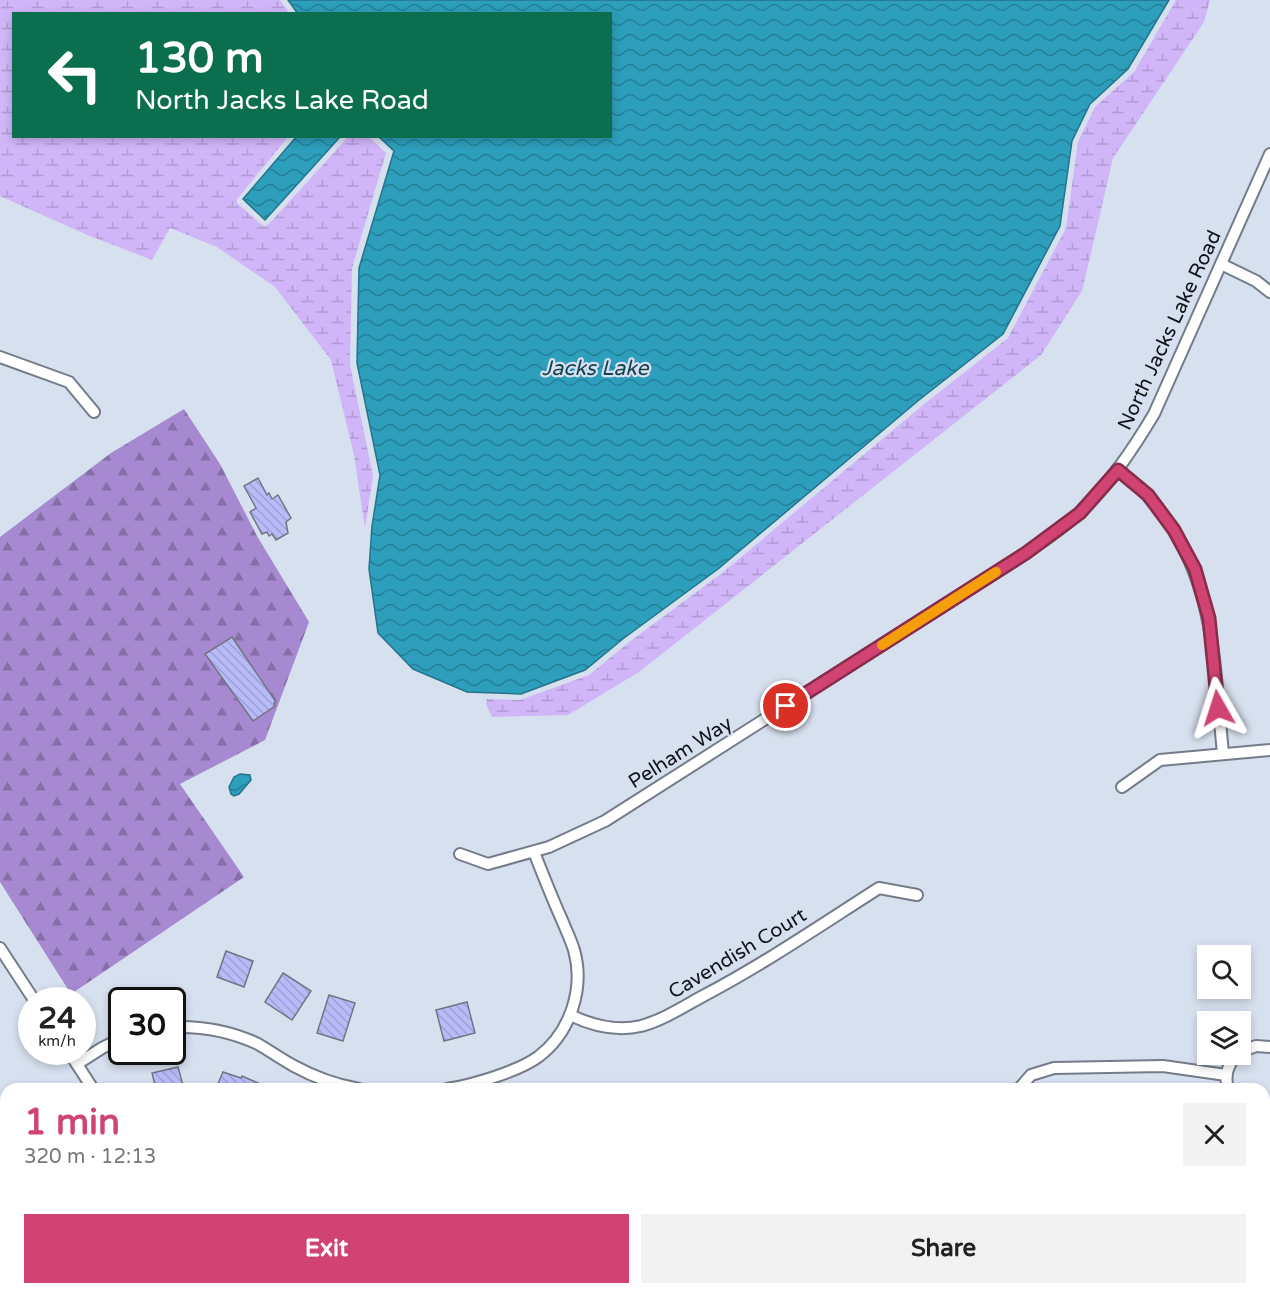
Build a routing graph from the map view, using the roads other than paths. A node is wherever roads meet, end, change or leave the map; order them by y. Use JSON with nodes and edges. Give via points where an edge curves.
{"nodes":[{"id":1,"x":1270,"y":154,"type":"edge"},
{"id":2,"x":1221,"y":264,"type":"junction"},
{"id":3,"x":1270,"y":292,"type":"edge"},
{"id":4,"x":0,"y":357,"type":"edge"},
{"id":5,"x":94,"y":412,"type":"dead end"},
{"id":6,"x":1118,"y":470,"type":"junction"},
{"id":7,"x":1055,"y":532,"type":"joint"},
{"id":8,"x":1270,"y":750,"type":"edge"},
{"id":9,"x":1223,"y":753,"type":"junction"},
{"id":10,"x":1122,"y":787,"type":"dead end"},
{"id":11,"x":534,"y":852,"type":"junction"},
{"id":12,"x":460,"y":854,"type":"dead end"},
{"id":13,"x":916,"y":895,"type":"dead end"},
{"id":14,"x":0,"y":948,"type":"edge"},
{"id":15,"x":26,"y":987,"type":"edge"},
{"id":16,"x":570,"y":1015,"type":"junction"},
{"id":17,"x":186,"y":1026,"type":"edge"},
{"id":18,"x":1270,"y":1047,"type":"edge"},
{"id":19,"x":1251,"y":1048,"type":"edge"},
{"id":20,"x":78,"y":1065,"type":"edge"},
{"id":21,"x":1230,"y":1065,"type":"edge"},
{"id":22,"x":1226,"y":1075,"type":"junction"},
{"id":23,"x":89,"y":1083,"type":"edge"},
{"id":24,"x":338,"y":1083,"type":"edge"},
{"id":25,"x":468,"y":1083,"type":"edge"},
{"id":26,"x":1024,"y":1083,"type":"edge"},
{"id":27,"x":1227,"y":1083,"type":"edge"}],
"edges":[{"from":1,"to":2,"type":"street","name":"North Jacks Lake Road"},
{"from":2,"to":3,"type":"street","via":[[1256,280]]},
{"from":2,"to":6,"type":"street","name":"North Jacks Lake Road","via":[[1154,414]]},
{"from":4,"to":5,"type":"street","via":[[69,382]]},
{"from":6,"to":7,"type":"street","name":"North Jacks Lake Road","via":[[1080,513]]},
{"from":6,"to":9,"type":"street","via":[[1148,495],[1174,530],[1195,569],[1209,618]]},
{"from":7,"to":11,"type":"street","name":"Pelham Way","via":[[605,821]]},
{"from":8,"to":9,"type":"street"},
{"from":9,"to":10,"type":"street","via":[[1160,760]]},
{"from":11,"to":12,"type":"street","name":"Pelham Way","via":[[489,864]]},
{"from":11,"to":16,"type":"street","via":[[574,950],[577,987]]},
{"from":13,"to":16,"type":"street","name":"Cavendish Court","via":[[879,888],[725,984],[657,1021],[621,1029],[602,1027]]},
{"from":14,"to":15,"type":"street"},
{"from":16,"to":25,"type":"street","via":[[551,1045],[530,1061]]},
{"from":17,"to":24,"type":"street","via":[[234,1034],[295,1067]]},
{"from":18,"to":19,"type":"street"},
{"from":20,"to":23,"type":"street"},
{"from":21,"to":22,"type":"street"},
{"from":22,"to":26,"type":"street","via":[[1163,1066],[1054,1068],[1031,1075]]},
{"from":22,"to":27,"type":"street"}]}
